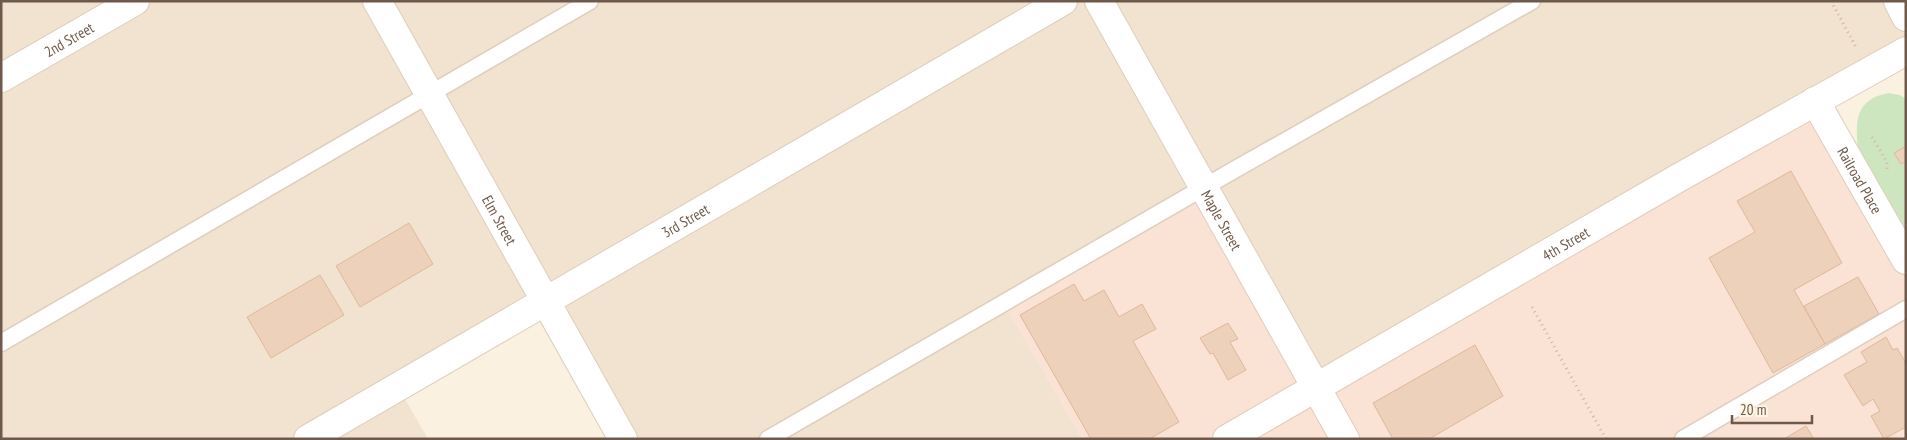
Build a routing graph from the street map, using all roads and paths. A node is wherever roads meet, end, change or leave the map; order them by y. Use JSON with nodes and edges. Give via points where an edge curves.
{"nodes":[{"id":1,"x":135,"y":1,"type":"edge"},
{"id":2,"x":377,"y":1,"type":"edge"},
{"id":3,"x":590,"y":1,"type":"edge"},
{"id":4,"x":1062,"y":1,"type":"edge"},
{"id":5,"x":1099,"y":1,"type":"edge"},
{"id":6,"x":1532,"y":1,"type":"edge"},
{"id":7,"x":1831,"y":1,"type":"edge"},
{"id":8,"x":1898,"y":1,"type":"edge"},
{"id":9,"x":1906,"y":17,"type":"edge"},
{"id":10,"x":1906,"y":51,"type":"edge"},
{"id":11,"x":1858,"y":52,"type":"dead end"},
{"id":12,"x":1,"y":78,"type":"edge"},
{"id":13,"x":430,"y":95,"type":"junction"},
{"id":14,"x":1815,"y":101,"type":"junction"},
{"id":15,"x":1872,"y":137,"type":"dead end"},
{"id":16,"x":1892,"y":177,"type":"dead end"},
{"id":17,"x":1204,"y":187,"type":"junction"},
{"id":18,"x":1906,"y":260,"type":"edge"},
{"id":19,"x":546,"y":301,"type":"junction"},
{"id":20,"x":1532,"y":307,"type":"dead end"},
{"id":21,"x":1906,"y":309,"type":"edge"},
{"id":22,"x":1,"y":343,"type":"edge"},
{"id":23,"x":1316,"y":387,"type":"junction"},
{"id":24,"x":308,"y":439,"type":"edge"},
{"id":25,"x":623,"y":439,"type":"edge"},
{"id":26,"x":768,"y":439,"type":"edge"},
{"id":27,"x":1227,"y":439,"type":"edge"},
{"id":28,"x":1345,"y":439,"type":"edge"},
{"id":29,"x":1606,"y":439,"type":"edge"},
{"id":30,"x":1682,"y":439,"type":"edge"}],
"edges":[{"from":1,"to":12,"type":"street","name":"2nd Street"},
{"from":2,"to":13,"type":"street","name":"Elm Street"},
{"from":3,"to":13,"type":"lane"},
{"from":4,"to":19,"type":"street","name":"3rd Street"},
{"from":5,"to":17,"type":"street","name":"Maple Street"},
{"from":6,"to":17,"type":"lane"},
{"from":7,"to":11,"type":"path"},
{"from":8,"to":9,"type":"street"},
{"from":10,"to":14,"type":"street","name":"4th Street"},
{"from":13,"to":19,"type":"street","name":"Elm Street"},
{"from":13,"to":22,"type":"lane"},
{"from":14,"to":18,"type":"street","name":"Railroad Place"},
{"from":14,"to":23,"type":"street","name":"4th Street"},
{"from":15,"to":16,"type":"path"},
{"from":17,"to":23,"type":"street","name":"Maple Street"},
{"from":17,"to":26,"type":"lane"},
{"from":19,"to":24,"type":"street","name":"3rd Street"},
{"from":19,"to":25,"type":"street","name":"Elm Street"},
{"from":20,"to":29,"type":"path"},
{"from":21,"to":30,"type":"lane"},
{"from":23,"to":27,"type":"street","name":"4th Street"},
{"from":23,"to":28,"type":"street","name":"Maple Street"}]}
